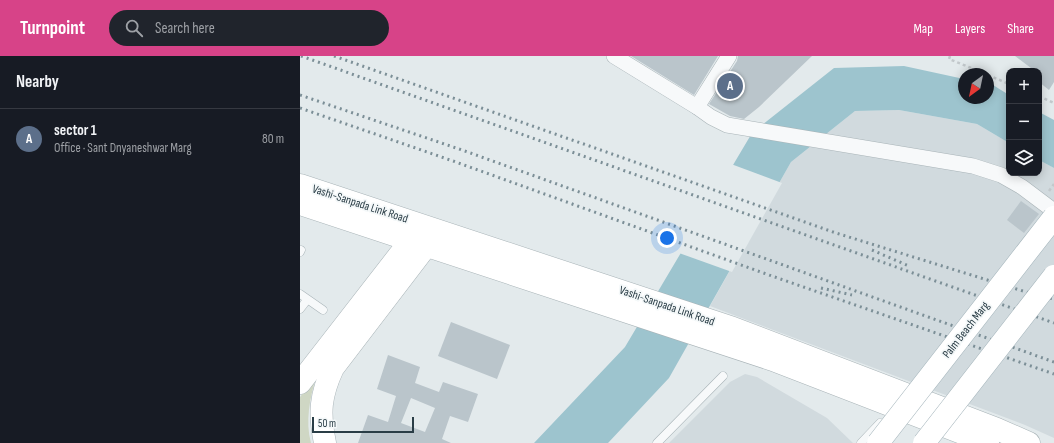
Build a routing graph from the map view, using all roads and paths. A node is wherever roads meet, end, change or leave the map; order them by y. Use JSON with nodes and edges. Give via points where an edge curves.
{"nodes":[{"id":1,"x":614,"y":56,"type":"edge"},
{"id":2,"x":729,"y":56,"type":"edge"},
{"id":3,"x":950,"y":56,"type":"edge"},
{"id":4,"x":973,"y":68,"type":"edge"},
{"id":5,"x":994,"y":77,"type":"edge"},
{"id":6,"x":1006,"y":83,"type":"edge"},
{"id":7,"x":1042,"y":97,"type":"edge"},
{"id":8,"x":1054,"y":103,"type":"edge"},
{"id":9,"x":698,"y":107,"type":"junction"},
{"id":10,"x":300,"y":185,"type":"edge"},
{"id":11,"x":300,"y":204,"type":"edge"},
{"id":12,"x":1054,"y":210,"type":"edge"},
{"id":13,"x":1054,"y":217,"type":"edge"},
{"id":14,"x":422,"y":234,"type":"junction"},
{"id":15,"x":1054,"y":276,"type":"edge"},
{"id":16,"x":300,"y":294,"type":"edge"},
{"id":17,"x":307,"y":300,"type":"junction"},
{"id":18,"x":300,"y":309,"type":"edge"},
{"id":19,"x":323,"y":310,"type":"dead end"},
{"id":20,"x":723,"y":376,"type":"dead end"},
{"id":21,"x":300,"y":383,"type":"edge"},
{"id":22,"x":891,"y":406,"type":"junction"},
{"id":23,"x":325,"y":443,"type":"edge"},
{"id":24,"x":657,"y":443,"type":"edge"},
{"id":25,"x":861,"y":443,"type":"edge"},
{"id":26,"x":878,"y":443,"type":"edge"},
{"id":27,"x":924,"y":443,"type":"edge"},
{"id":28,"x":988,"y":443,"type":"edge"},
{"id":29,"x":1029,"y":443,"type":"edge"}],
"edges":[{"from":1,"to":9,"type":"street"},
{"from":2,"to":9,"type":"street"},
{"from":3,"to":4,"type":"path","via":[[949,58]]},
{"from":5,"to":6,"type":"path"},
{"from":7,"to":8,"type":"path"},
{"from":9,"to":12,"type":"street","via":[[711,118],[727,125],[973,166],[1001,175]]},
{"from":10,"to":14,"type":"main road","name":"Vashi-Sanpada Link Road"},
{"from":11,"to":14,"type":"main road","name":"Vashi-Sanpada Link Road"},
{"from":13,"to":26,"type":"main road","name":"Palm Beach Marg","bridge":true},
{"from":14,"to":21,"type":"main road"},
{"from":14,"to":22,"type":"main road","name":"Vashi-Sanpada Link Road","via":[[731,337]]},
{"from":14,"to":23,"type":"main road","via":[[325,384],[321,422]]},
{"from":15,"to":27,"type":"main road","bridge":true},
{"from":16,"to":17,"type":"lane"},
{"from":17,"to":18,"type":"lane"},
{"from":17,"to":19,"type":"lane"},
{"from":20,"to":24,"type":"lane"},
{"from":22,"to":25,"type":"lane"},
{"from":22,"to":28,"type":"main road","name":"Vashi-Sanpada Link Road"},
{"from":22,"to":29,"type":"main road","name":"Vashi-Sanpada Link Road","via":[[997,429]]}]}
